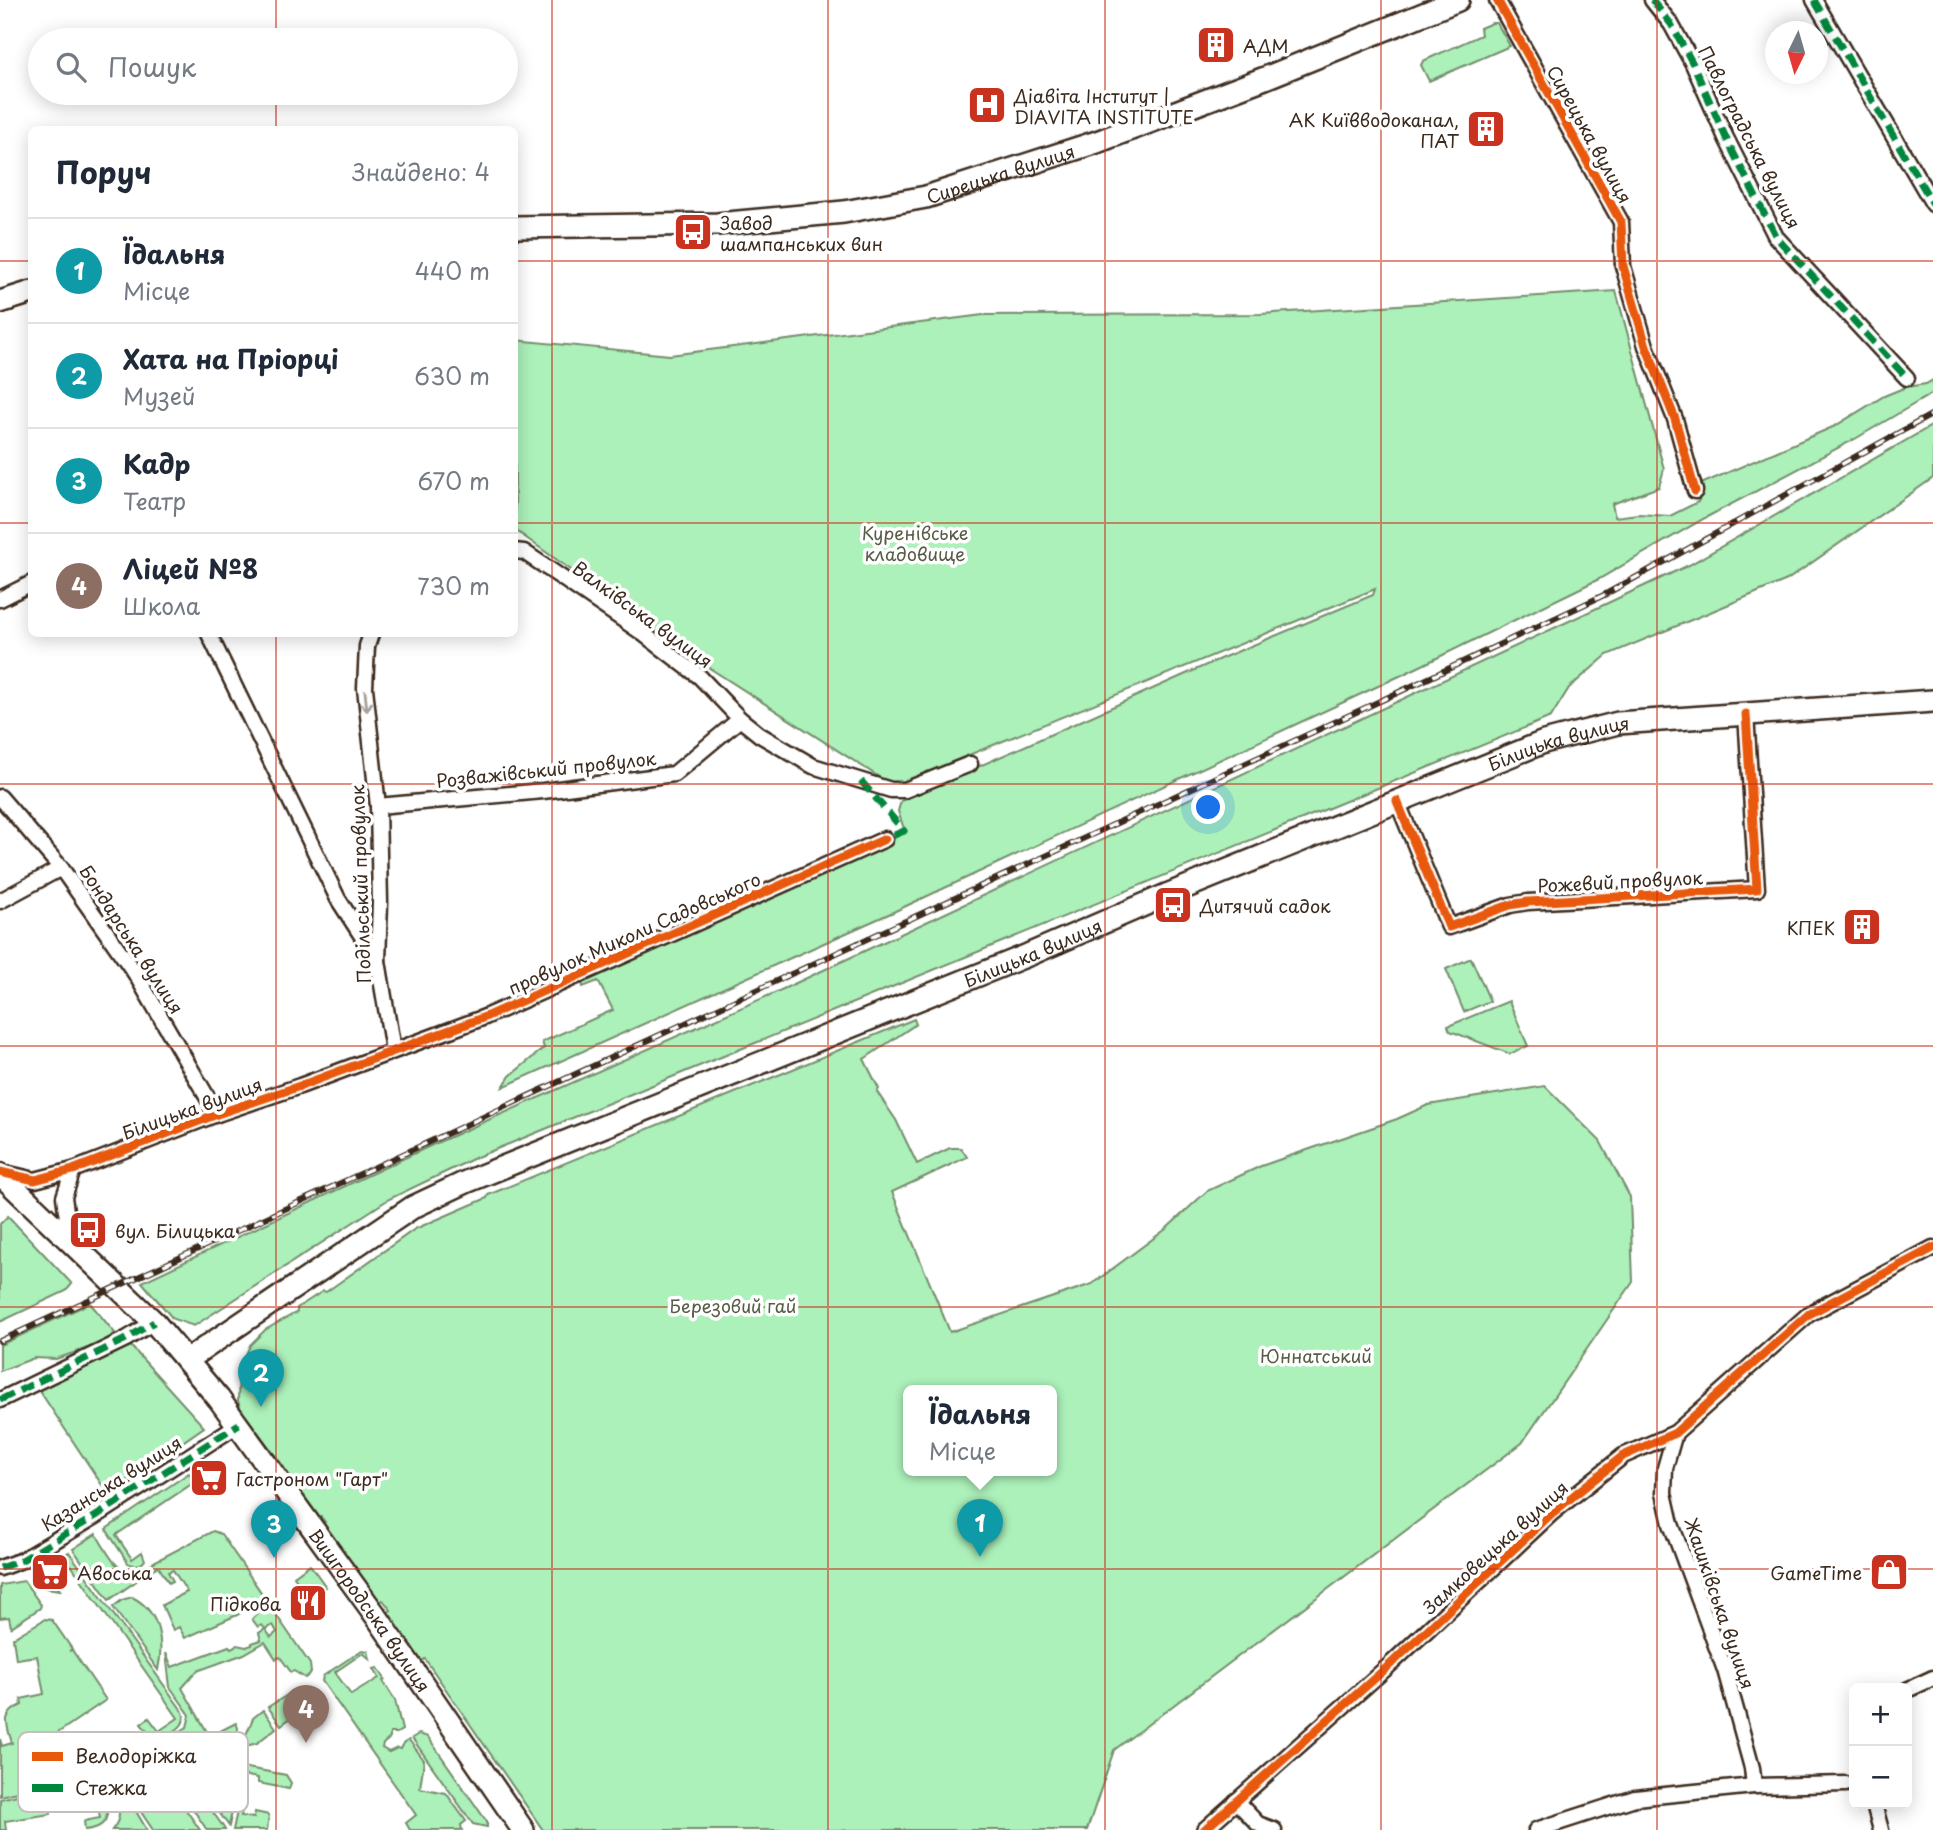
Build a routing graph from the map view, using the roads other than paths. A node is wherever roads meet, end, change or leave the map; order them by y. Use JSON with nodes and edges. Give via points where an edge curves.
{"nodes":[{"id":1,"x":1458,"y":0,"type":"edge"},
{"id":2,"x":1497,"y":0,"type":"edge"},
{"id":3,"x":1652,"y":0,"type":"edge"},
{"id":4,"x":1814,"y":0,"type":"edge"},
{"id":5,"x":1933,"y":204,"type":"edge"},
{"id":6,"x":518,"y":227,"type":"edge"},
{"id":7,"x":28,"y":293,"type":"edge"},
{"id":8,"x":0,"y":302,"type":"edge"},
{"id":9,"x":1907,"y":378,"type":"dead end"},
{"id":10,"x":1695,"y":491,"type":"dead end"},
{"id":11,"x":518,"y":549,"type":"edge"},
{"id":12,"x":28,"y":585,"type":"edge"},
{"id":13,"x":0,"y":599,"type":"edge"},
{"id":14,"x":210,"y":637,"type":"edge"},
{"id":15,"x":370,"y":637,"type":"edge"},
{"id":16,"x":1933,"y":701,"type":"edge"},
{"id":17,"x":1746,"y":714,"type":"junction"},
{"id":18,"x":740,"y":719,"type":"junction"},
{"id":19,"x":970,"y":764,"type":"dead end"},
{"id":20,"x":0,"y":797,"type":"edge"},
{"id":21,"x":1396,"y":802,"type":"junction"},
{"id":22,"x":378,"y":806,"type":"junction"},
{"id":23,"x":885,"y":839,"type":"dead end"},
{"id":24,"x":61,"y":868,"type":"junction"},
{"id":25,"x":0,"y":901,"type":"edge"},
{"id":26,"x":378,"y":961,"type":"junction"},
{"id":27,"x":393,"y":1050,"type":"junction"},
{"id":28,"x":217,"y":1114,"type":"junction"},
{"id":29,"x":73,"y":1170,"type":"junction"},
{"id":30,"x":0,"y":1173,"type":"edge"},
{"id":31,"x":70,"y":1239,"type":"junction"},
{"id":32,"x":1933,"y":1248,"type":"edge"},
{"id":33,"x":154,"y":1322,"type":"junction"},
{"id":34,"x":187,"y":1360,"type":"junction"},
{"id":35,"x":0,"y":1401,"type":"edge"},
{"id":36,"x":239,"y":1424,"type":"junction"},
{"id":37,"x":1675,"y":1433,"type":"junction"},
{"id":38,"x":0,"y":1568,"type":"edge"},
{"id":39,"x":1933,"y":1678,"type":"edge"},
{"id":40,"x":1912,"y":1688,"type":"edge"},
{"id":41,"x":1846,"y":1784,"type":"dead end"},
{"id":42,"x":1754,"y":1786,"type":"junction"},
{"id":43,"x":1236,"y":1801,"type":"junction"},
{"id":44,"x":1875,"y":1809,"type":"edge"},
{"id":45,"x":523,"y":1830,"type":"edge"},
{"id":46,"x":1204,"y":1830,"type":"edge"},
{"id":47,"x":1274,"y":1830,"type":"edge"},
{"id":48,"x":1536,"y":1830,"type":"edge"},
{"id":49,"x":1881,"y":1830,"type":"edge"}],
"edges":[{"from":1,"to":6,"type":"main road","name":"Сирецька вулиця","via":[[1097,142],[926,197],[844,212],[717,224]]},
{"from":2,"to":10,"type":"street","name":"Сирецька вулиця","via":[[1621,222],[1622,266]]},
{"from":3,"to":9,"type":"street","name":"Павлоградська вулиця","via":[[1693,64],[1776,237]]},
{"from":4,"to":5,"type":"street"},
{"from":7,"to":8,"type":"main road"},
{"from":11,"to":18,"type":"street","name":"Валківська вулиця","via":[[700,677]]},
{"from":12,"to":13,"type":"street"},
{"from":14,"to":26,"type":"street","via":[[338,899]]},
{"from":15,"to":22,"type":"street","name":"Подільський провулок","one_way":true,"via":[[365,688]]},
{"from":16,"to":17,"type":"main road","name":"Білицька вулиця"},
{"from":17,"to":21,"type":"main road","name":"Білицька вулиця","via":[[1618,723],[1544,741]]},
{"from":17,"to":21,"type":"street","name":"Рожевий провулок","via":[[1757,889],[1528,902],[1449,927]]},
{"from":18,"to":19,"type":"street","name":"Валківська вулиця","via":[[813,766],[891,790],[905,790]]},
{"from":18,"to":22,"type":"street","name":"Розважівський провулок","via":[[674,774]]},
{"from":20,"to":24,"type":"street","name":"Бондарська вулиця"},
{"from":21,"to":34,"type":"main road","name":"Білицька вулиця","via":[[466,1182],[413,1207]]},
{"from":22,"to":26,"type":"street","name":"Подільський провулок"},
{"from":23,"to":27,"type":"street","name":"провулок Миколи Садовського","via":[[485,1017]]},
{"from":24,"to":25,"type":"street"},
{"from":24,"to":28,"type":"street","name":"Бондарська вулиця","via":[[135,973]]},
{"from":26,"to":27,"type":"street","name":"Подільський провулок"},
{"from":27,"to":28,"type":"street","name":"Білицька вулиця"},
{"from":28,"to":29,"type":"street","name":"Білицька вулиця"},
{"from":29,"to":30,"type":"street","name":"Білицька вулиця","via":[[35,1180]]},
{"from":29,"to":31,"type":"street","via":[[64,1197]]},
{"from":30,"to":31,"type":"main road","name":"Вишгородська вулиця"},
{"from":31,"to":33,"type":"main road","name":"Вишгородська вулиця"},
{"from":32,"to":37,"type":"street","name":"Замковецька вулиця","via":[[1809,1314]]},
{"from":33,"to":34,"type":"main road","name":"Вишгородська вулиця"},
{"from":33,"to":35,"type":"street"},
{"from":34,"to":36,"type":"main road","name":"Вишгородська вулиця"},
{"from":36,"to":38,"type":"street","name":"Казанська вулиця","via":[[96,1516]]},
{"from":36,"to":45,"type":"main road","name":"Вишгородська вулиця"},
{"from":37,"to":42,"type":"street","name":"Жашківська вулиця","via":[[1665,1468],[1666,1503],[1725,1670]]},
{"from":37,"to":43,"type":"street","name":"Замковецька вулиця","via":[[1623,1456],[1552,1513],[1394,1662]]},
{"from":39,"to":40,"type":"street"},
{"from":41,"to":42,"type":"street"},
{"from":42,"to":48,"type":"street","via":[[1635,1798]]},
{"from":43,"to":46,"type":"street","name":"Замковецька вулиця"},
{"from":43,"to":47,"type":"street","via":[[1258,1824]]},
{"from":44,"to":49,"type":"street"}]}
